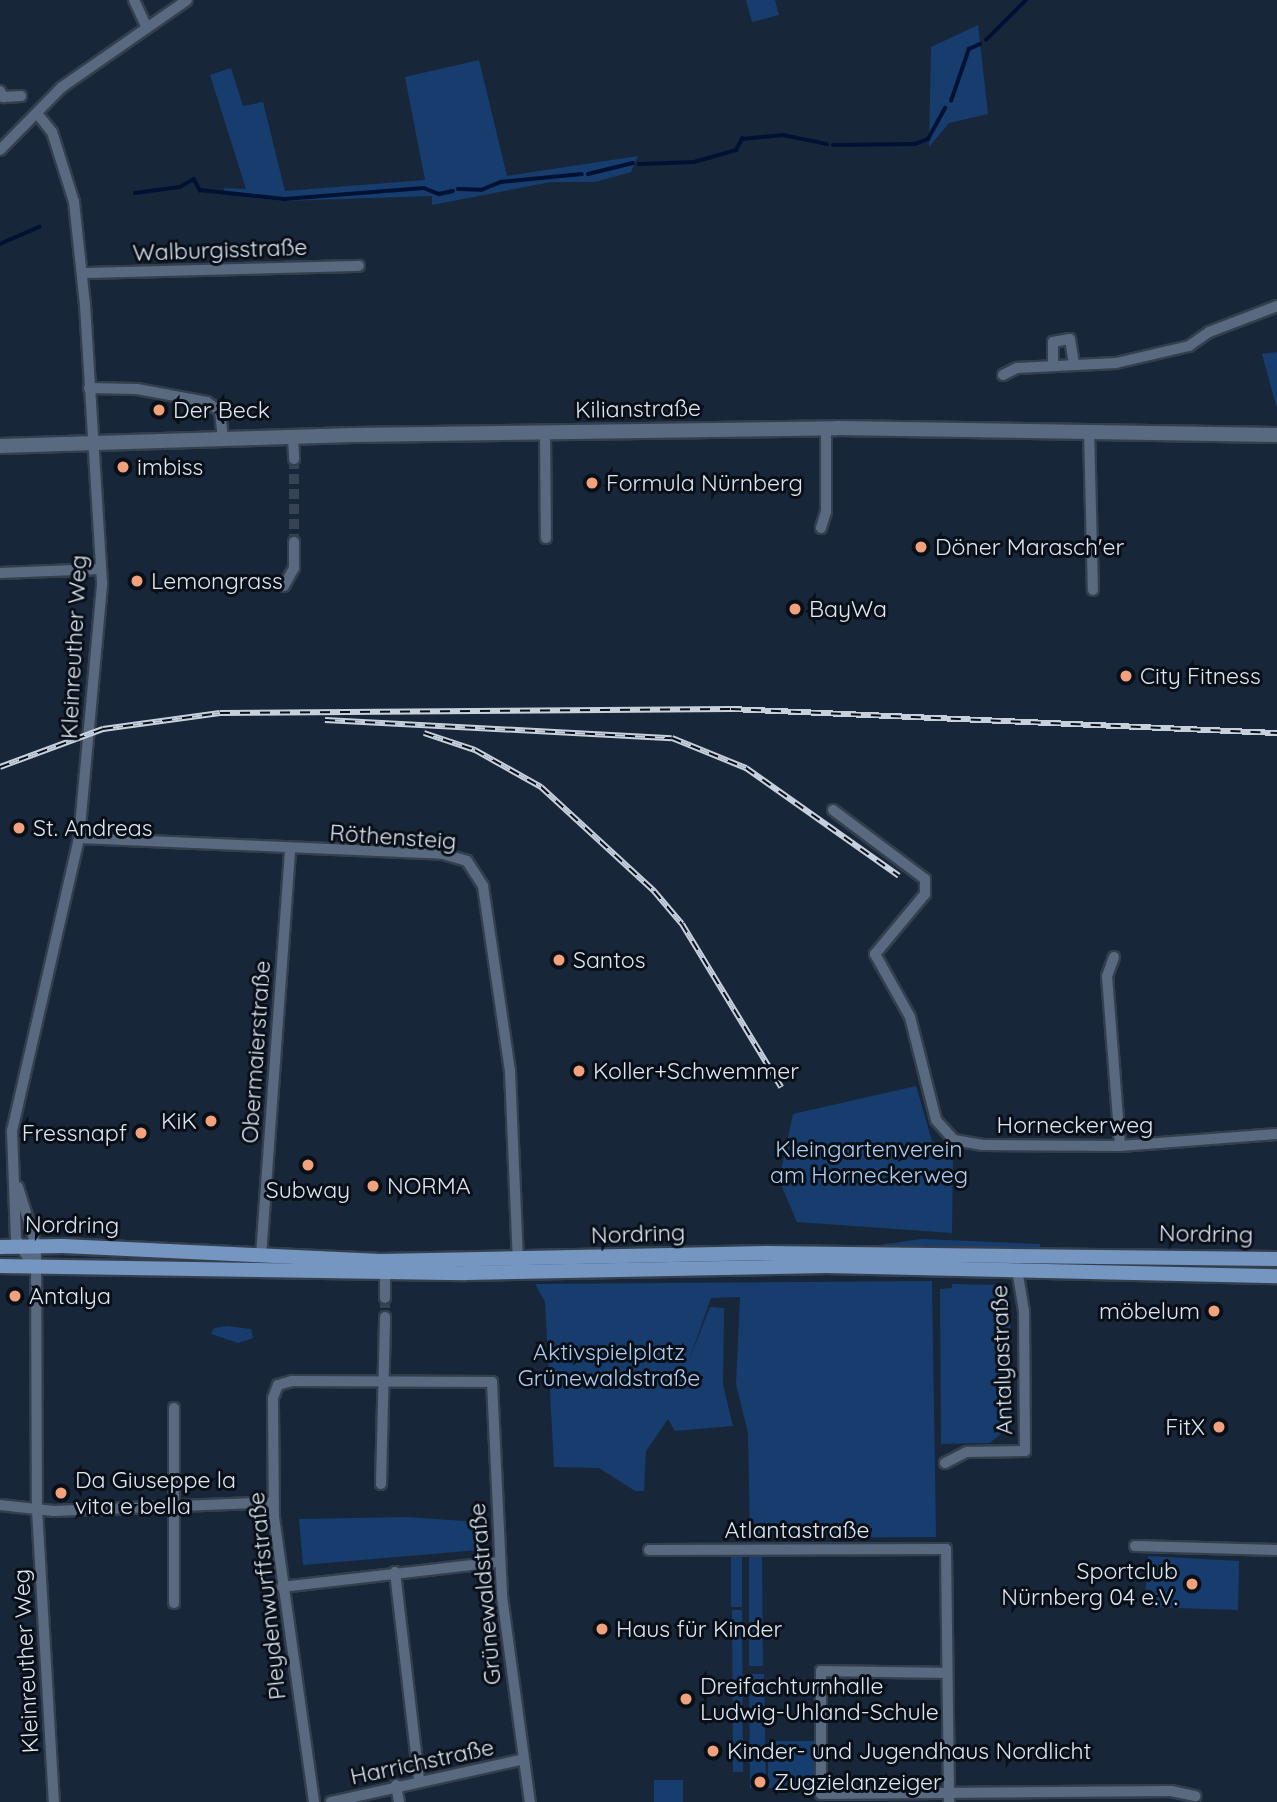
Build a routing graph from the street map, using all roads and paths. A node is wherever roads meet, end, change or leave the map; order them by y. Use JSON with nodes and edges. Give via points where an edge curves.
{"nodes":[{"id":1,"x":134,"y":0,"type":"edge"},
{"id":2,"x":187,"y":0,"type":"edge"},
{"id":3,"x":146,"y":26,"type":"junction"},
{"id":4,"x":0,"y":91,"type":"edge"},
{"id":5,"x":21,"y":96,"type":"dead end"},
{"id":6,"x":38,"y":115,"type":"junction"},
{"id":7,"x":0,"y":150,"type":"edge"},
{"id":8,"x":359,"y":266,"type":"dead end"},
{"id":9,"x":82,"y":273,"type":"junction"},
{"id":10,"x":1276,"y":310,"type":"edge"},
{"id":11,"x":1074,"y":364,"type":"junction"},
{"id":12,"x":1053,"y":366,"type":"junction"},
{"id":13,"x":1003,"y":375,"type":"dead end"},
{"id":14,"x":89,"y":388,"type":"junction"},
{"id":15,"x":826,"y":428,"type":"junction"},
{"id":16,"x":1089,"y":430,"type":"junction"},
{"id":17,"x":545,"y":433,"type":"junction"},
{"id":18,"x":1277,"y":435,"type":"edge"},
{"id":19,"x":293,"y":436,"type":"junction"},
{"id":20,"x":223,"y":440,"type":"junction"},
{"id":21,"x":93,"y":445,"type":"junction"},
{"id":22,"x":0,"y":446,"type":"edge"},
{"id":23,"x":293,"y":459,"type":"tunnel mouth"},
{"id":24,"x":821,"y":528,"type":"dead end"},
{"id":25,"x":546,"y":538,"type":"dead end"},
{"id":26,"x":294,"y":542,"type":"tunnel mouth"},
{"id":27,"x":101,"y":569,"type":"junction"},
{"id":28,"x":0,"y":573,"type":"edge"},
{"id":29,"x":284,"y":586,"type":"dead end"},
{"id":30,"x":1093,"y":590,"type":"dead end"},
{"id":31,"x":833,"y":810,"type":"dead end"},
{"id":32,"x":79,"y":838,"type":"junction"},
{"id":33,"x":290,"y":850,"type":"junction"},
{"id":34,"x":1114,"y":957,"type":"dead end"},
{"id":35,"x":1277,"y":1134,"type":"edge"},
{"id":36,"x":1120,"y":1146,"type":"junction"},
{"id":37,"x":16,"y":1182,"type":"junction"},
{"id":38,"x":36,"y":1245,"type":"junction"},
{"id":39,"x":0,"y":1247,"type":"edge"},
{"id":40,"x":17,"y":1247,"type":"junction"},
{"id":41,"x":261,"y":1256,"type":"junction"},
{"id":42,"x":1277,"y":1259,"type":"edge"},
{"id":43,"x":518,"y":1260,"type":"junction"},
{"id":44,"x":0,"y":1266,"type":"edge"},
{"id":45,"x":33,"y":1266,"type":"junction"},
{"id":46,"x":1017,"y":1269,"type":"junction"},
{"id":47,"x":385,"y":1273,"type":"junction"},
{"id":48,"x":1277,"y":1276,"type":"edge"},
{"id":49,"x":385,"y":1298,"type":"tunnel mouth"},
{"id":50,"x":386,"y":1317,"type":"tunnel mouth"},
{"id":51,"x":386,"y":1381,"type":"junction"},
{"id":52,"x":174,"y":1408,"type":"dead end"},
{"id":53,"x":945,"y":1463,"type":"dead end"},
{"id":54,"x":381,"y":1484,"type":"dead end"},
{"id":55,"x":274,"y":1502,"type":"junction"},
{"id":56,"x":0,"y":1505,"type":"edge"},
{"id":57,"x":173,"y":1506,"type":"junction"},
{"id":58,"x":37,"y":1509,"type":"junction"},
{"id":59,"x":1135,"y":1546,"type":"dead end"},
{"id":60,"x":649,"y":1550,"type":"dead end"},
{"id":61,"x":1277,"y":1550,"type":"edge"},
{"id":62,"x":499,"y":1562,"type":"junction"},
{"id":63,"x":395,"y":1572,"type":"junction"},
{"id":64,"x":282,"y":1587,"type":"junction"},
{"id":65,"x":174,"y":1603,"type":"dead end"},
{"id":66,"x":947,"y":1672,"type":"junction"},
{"id":67,"x":521,"y":1760,"type":"junction"},
{"id":68,"x":419,"y":1780,"type":"junction"},
{"id":69,"x":396,"y":1785,"type":"junction"},
{"id":70,"x":1195,"y":1796,"type":"dead end"},
{"id":71,"x":949,"y":1797,"type":"edge"},
{"id":72,"x":54,"y":1802,"type":"edge"},
{"id":73,"x":314,"y":1802,"type":"edge"},
{"id":74,"x":331,"y":1802,"type":"edge"},
{"id":75,"x":399,"y":1802,"type":"edge"},
{"id":76,"x":530,"y":1802,"type":"edge"}],
"edges":[{"from":1,"to":3,"type":"street"},
{"from":2,"to":3,"type":"street"},
{"from":3,"to":6,"type":"street","via":[[62,87]]},
{"from":4,"to":5,"type":"street","via":[[3,97]]},
{"from":6,"to":7,"type":"street"},
{"from":6,"to":9,"type":"street","name":"Kleinreuther Weg","via":[[52,132],[74,202]]},
{"from":8,"to":9,"type":"street","name":"Walburgisstraße"},
{"from":9,"to":14,"type":"street","name":"Kleinreuther Weg"},
{"from":10,"to":11,"type":"street","via":[[1209,332],[1189,346],[1116,363]]},
{"from":11,"to":12,"type":"street"},
{"from":11,"to":12,"type":"street","via":[[1070,339],[1052,342]]},
{"from":12,"to":13,"type":"street","via":[[1017,368]]},
{"from":14,"to":20,"type":"street","via":[[137,390],[207,402],[220,411]]},
{"from":14,"to":21,"type":"street","name":"Kleinreuther Weg"},
{"from":15,"to":16,"type":"main road","name":"Kilianstraße"},
{"from":15,"to":17,"type":"main road","name":"Kilianstraße"},
{"from":15,"to":24,"type":"street"},
{"from":16,"to":18,"type":"main road","name":"Kilianstraße"},
{"from":16,"to":30,"type":"street"},
{"from":17,"to":19,"type":"main road","name":"Kilianstraße"},
{"from":17,"to":25,"type":"street"},
{"from":19,"to":20,"type":"main road","name":"Kilianstraße"},
{"from":19,"to":23,"type":"street"},
{"from":20,"to":21,"type":"main road","name":"Kilianstraße"},
{"from":21,"to":22,"type":"main road","name":"Kilianstraße"},
{"from":21,"to":27,"type":"street","name":"Kleinreuther Weg"},
{"from":26,"to":29,"type":"street","via":[[294,568]]},
{"from":27,"to":28,"type":"street"},
{"from":27,"to":32,"type":"street","name":"Kleinreuther Weg","via":[[99,638]]},
{"from":31,"to":36,"type":"street","name":"Horneckerweg","via":[[925,879],[925,894],[875,954],[910,1017],[940,1127],[954,1140],[970,1145]]},
{"from":32,"to":33,"type":"street","name":"Röthensteig"},
{"from":32,"to":37,"type":"street","name":"Kleinreuther Weg","via":[[14,1116]]},
{"from":33,"to":41,"type":"street","name":"Obermaierstraße"},
{"from":33,"to":43,"type":"street","name":"Röthensteig","via":[[456,856],[467,861],[480,879],[510,1071]]},
{"from":34,"to":36,"type":"street","via":[[1107,976]]},
{"from":35,"to":36,"type":"street","name":"Horneckerweg"},
{"from":37,"to":38,"type":"street","name":"Kleinreuther Weg"},
{"from":37,"to":40,"type":"street","name":"Kleinreuther Weg"},
{"from":38,"to":40,"type":"main road","name":"Nordring"},
{"from":38,"to":41,"type":"main road","name":"Nordring"},
{"from":38,"to":45,"type":"street","name":"Kleinreuther Weg"},
{"from":39,"to":40,"type":"main road","name":"Nordring"},
{"from":40,"to":45,"type":"street"},
{"from":41,"to":43,"type":"main road","name":"Nordring"},
{"from":42,"to":43,"type":"main road","name":"Nordring","via":[[766,1253]]},
{"from":44,"to":45,"type":"main road","name":"Nordring"},
{"from":45,"to":47,"type":"main road","name":"Nordring"},
{"from":45,"to":58,"type":"street","name":"Kleinreuther Weg"},
{"from":46,"to":47,"type":"main road","name":"Nordring","via":[[770,1266]]},
{"from":46,"to":48,"type":"main road","name":"Nordring"},
{"from":46,"to":53,"type":"street","name":"Antalyastraße","via":[[1024,1311],[1026,1451],[967,1452]]},
{"from":47,"to":49,"type":"street"},
{"from":50,"to":51,"type":"street"},
{"from":51,"to":54,"type":"street","via":[[381,1392]]},
{"from":51,"to":55,"type":"street","name":"Pleydenwurffstraße","via":[[278,1385],[274,1398]]},
{"from":51,"to":62,"type":"street","name":"Grünewaldstraße","via":[[492,1382]]},
{"from":52,"to":57,"type":"street"},
{"from":55,"to":57,"type":"street"},
{"from":55,"to":64,"type":"street","name":"Pleydenwurffstraße"},
{"from":56,"to":58,"type":"street"},
{"from":57,"to":58,"type":"street"},
{"from":57,"to":65,"type":"street"},
{"from":58,"to":72,"type":"street","name":"Kleinreuther Weg"},
{"from":59,"to":61,"type":"street"},
{"from":60,"to":66,"type":"street","name":"Atlantastraße","via":[[946,1549]]},
{"from":62,"to":63,"type":"street"},
{"from":62,"to":67,"type":"street","name":"Grünewaldstraße"},
{"from":63,"to":64,"type":"street"},
{"from":63,"to":68,"type":"street"},
{"from":64,"to":73,"type":"street","name":"Pleydenwurffstraße"},
{"from":66,"to":71,"type":"street"},
{"from":66,"to":71,"type":"street","via":[[821,1671],[821,1794]]},
{"from":67,"to":68,"type":"street","name":"Harrichstraße"},
{"from":67,"to":76,"type":"street","name":"Grünewaldstraße"},
{"from":68,"to":69,"type":"street","name":"Harrichstraße"},
{"from":69,"to":74,"type":"street","name":"Harrichstraße"},
{"from":69,"to":75,"type":"street"},
{"from":70,"to":71,"type":"street","via":[[1171,1790]]}]}
